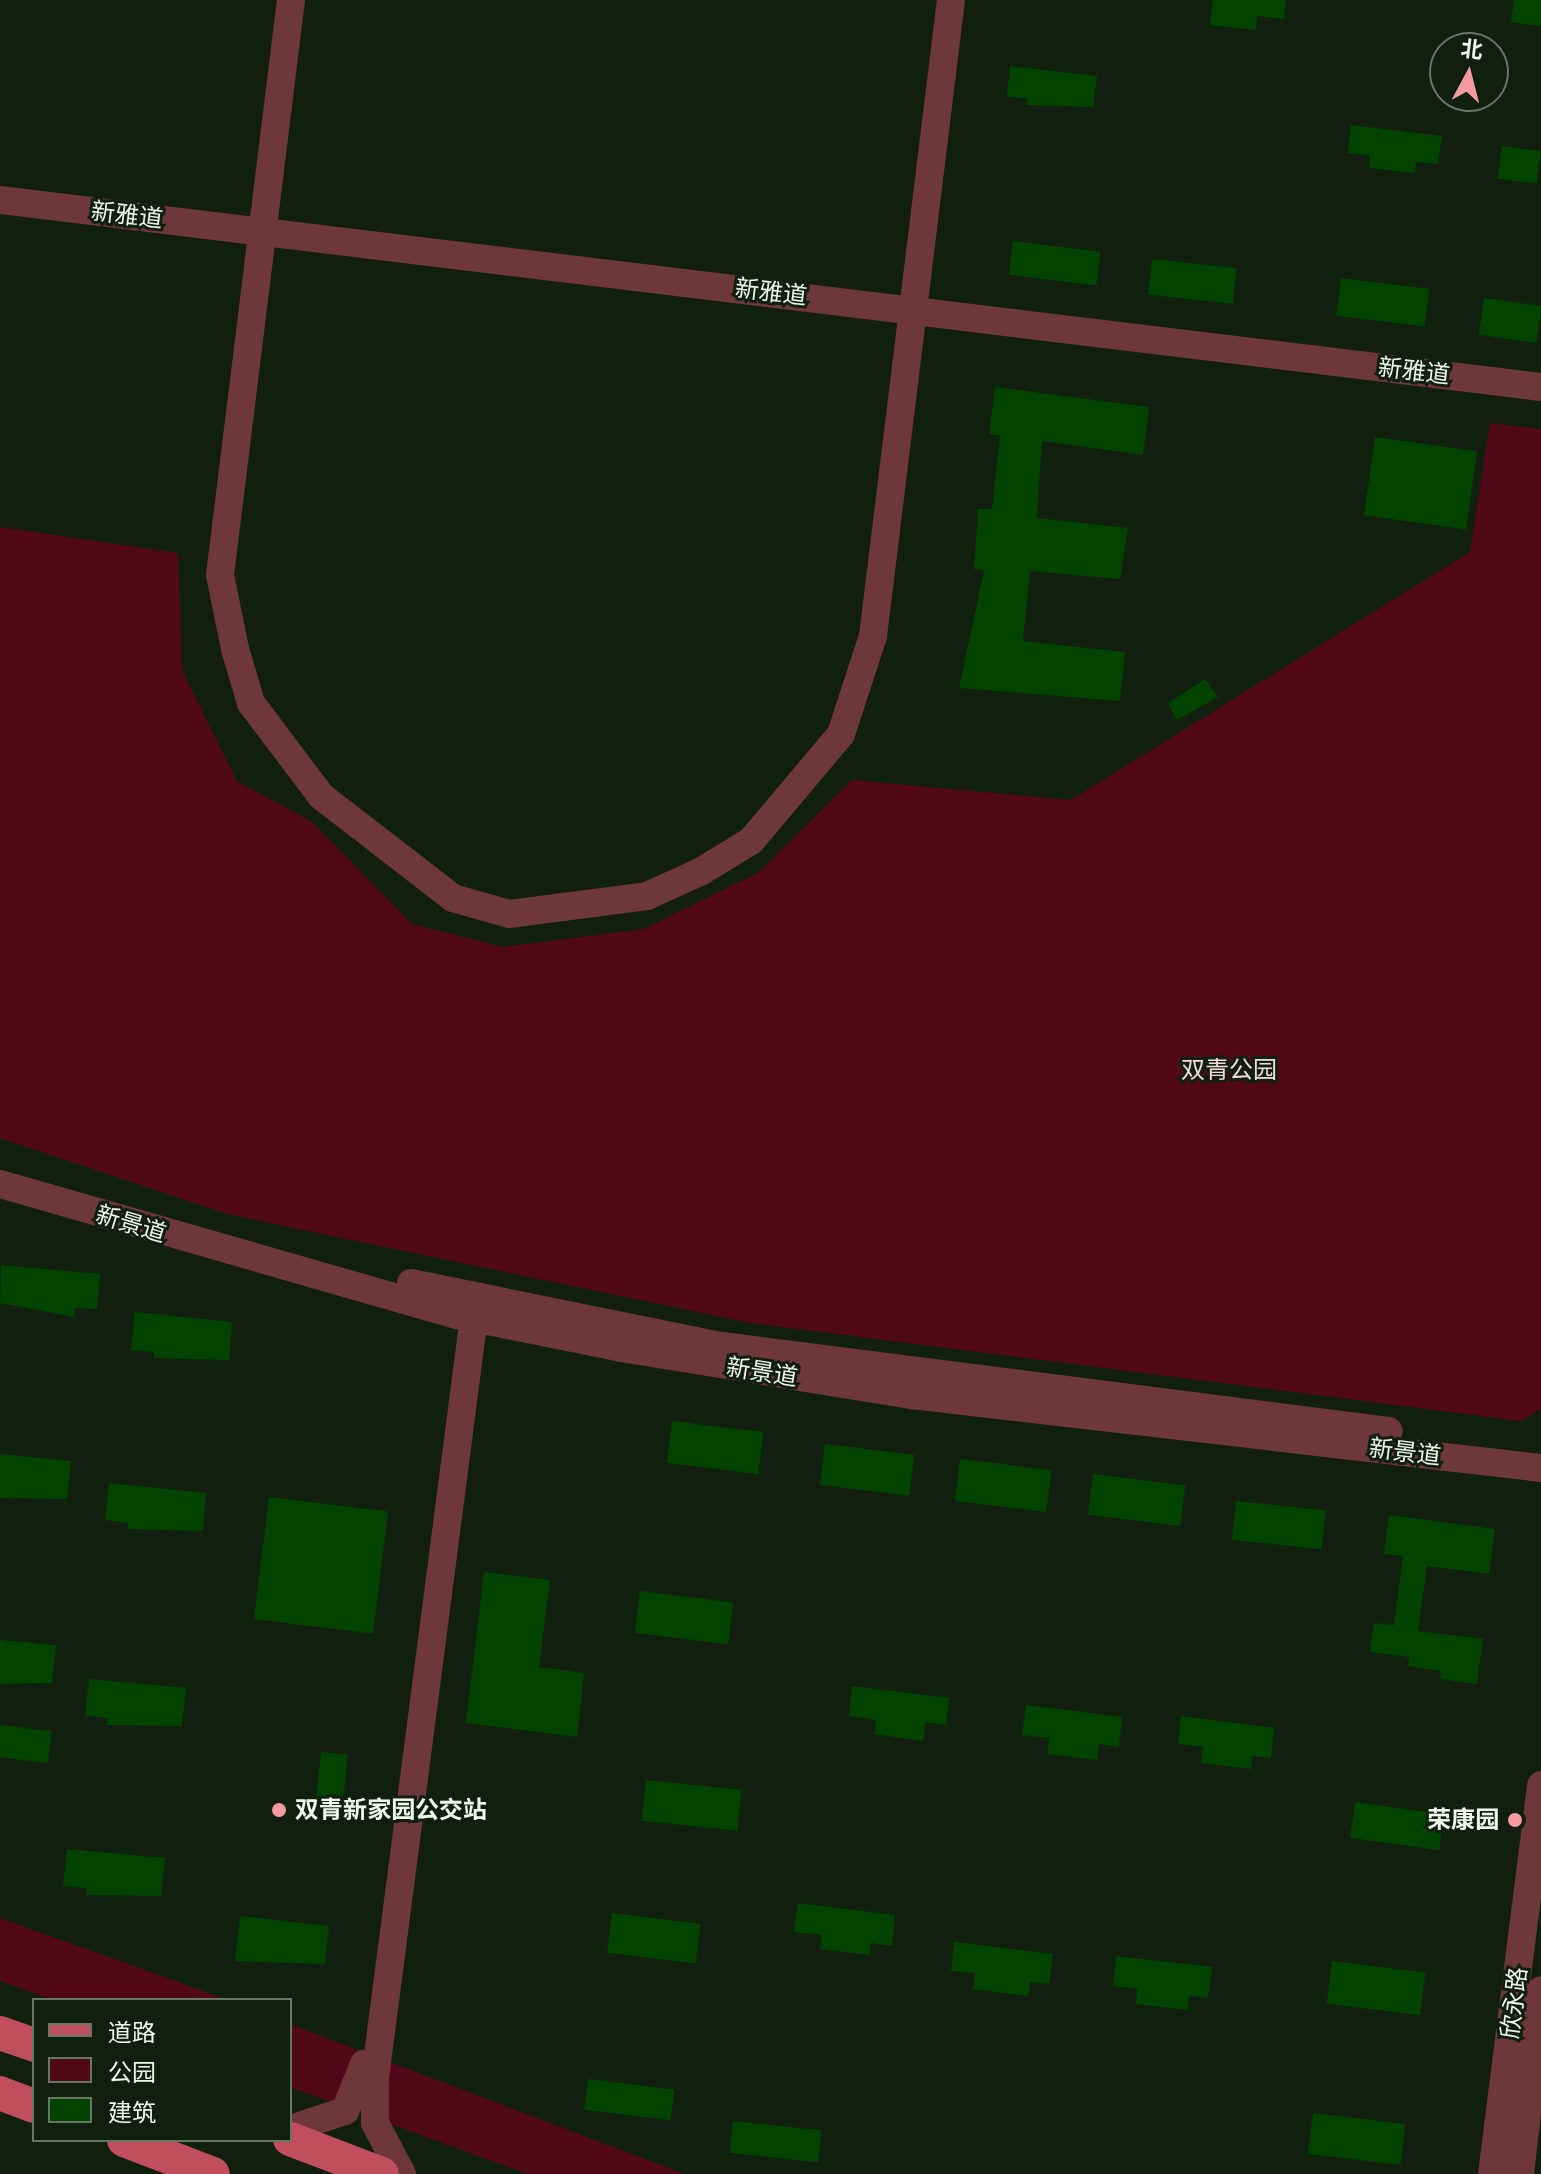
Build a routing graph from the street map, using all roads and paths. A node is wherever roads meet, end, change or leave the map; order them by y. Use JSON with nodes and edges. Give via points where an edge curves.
{"nodes":[{"id":1,"x":291,"y":0,"type":"edge"},
{"id":2,"x":951,"y":0,"type":"edge"},
{"id":3,"x":0,"y":200,"type":"edge"},
{"id":4,"x":0,"y":219,"type":"edge"},
{"id":5,"x":263,"y":241,"type":"junction"},
{"id":6,"x":913,"y":318,"type":"junction"},
{"id":7,"x":1541,"y":387,"type":"edge"},
{"id":8,"x":1541,"y":403,"type":"edge"},
{"id":9,"x":0,"y":1166,"type":"edge"},
{"id":10,"x":0,"y":1184,"type":"edge"},
{"id":11,"x":467,"y":1307,"type":"junction"},
{"id":12,"x":1541,"y":1450,"type":"edge"},
{"id":13,"x":1541,"y":1468,"type":"edge"},
{"id":14,"x":1541,"y":1785,"type":"edge"},
{"id":15,"x":1541,"y":1990,"type":"edge"},
{"id":16,"x":0,"y":2033,"type":"edge"},
{"id":17,"x":32,"y":2044,"type":"edge"},
{"id":18,"x":0,"y":2093,"type":"edge"},
{"id":19,"x":32,"y":2105,"type":"edge"},
{"id":20,"x":292,"y":2128,"type":"edge"},
{"id":21,"x":292,"y":2140,"type":"edge"},
{"id":22,"x":129,"y":2142,"type":"edge"},
{"id":23,"x":213,"y":2174,"type":"edge"},
{"id":24,"x":382,"y":2174,"type":"edge"},
{"id":25,"x":402,"y":2174,"type":"edge"},
{"id":26,"x":1492,"y":2174,"type":"edge"},
{"id":27,"x":1520,"y":2174,"type":"edge"}],
"edges":[{"from":1,"to":5,"type":"street"},
{"from":2,"to":6,"type":"street"},
{"from":3,"to":5,"type":"street","name":"新雅道"},
{"from":4,"to":5,"type":"street","name":"新雅道"},
{"from":5,"to":6,"type":"street","name":"新雅道"},
{"from":5,"to":6,"type":"street","via":[[220,575],[251,703],[278,747],[356,830],[453,898],[509,914],[647,896],[700,872],[751,841],[823,763],[855,701],[873,636]]},
{"from":6,"to":7,"type":"street","name":"新雅道"},
{"from":6,"to":8,"type":"street","name":"新雅道"},
{"from":9,"to":11,"type":"street","name":"新景道"},
{"from":10,"to":11,"type":"street","name":"新景道"},
{"from":11,"to":12,"type":"street","name":"新景道","via":[[753,1350]]},
{"from":11,"to":13,"type":"street","name":"新景道","via":[[912,1395]]},
{"from":11,"to":20,"type":"street","via":[[362,2083],[337,2117]]},
{"from":11,"to":25,"type":"street","via":[[375,2078],[375,2123]]},
{"from":14,"to":26,"type":"street","name":"欣永路"},
{"from":15,"to":27,"type":"street","name":"欣永路"},
{"from":16,"to":17,"type":"main road"},
{"from":18,"to":19,"type":"main road"},
{"from":21,"to":24,"type":"main road"},
{"from":22,"to":23,"type":"main road"}]}
